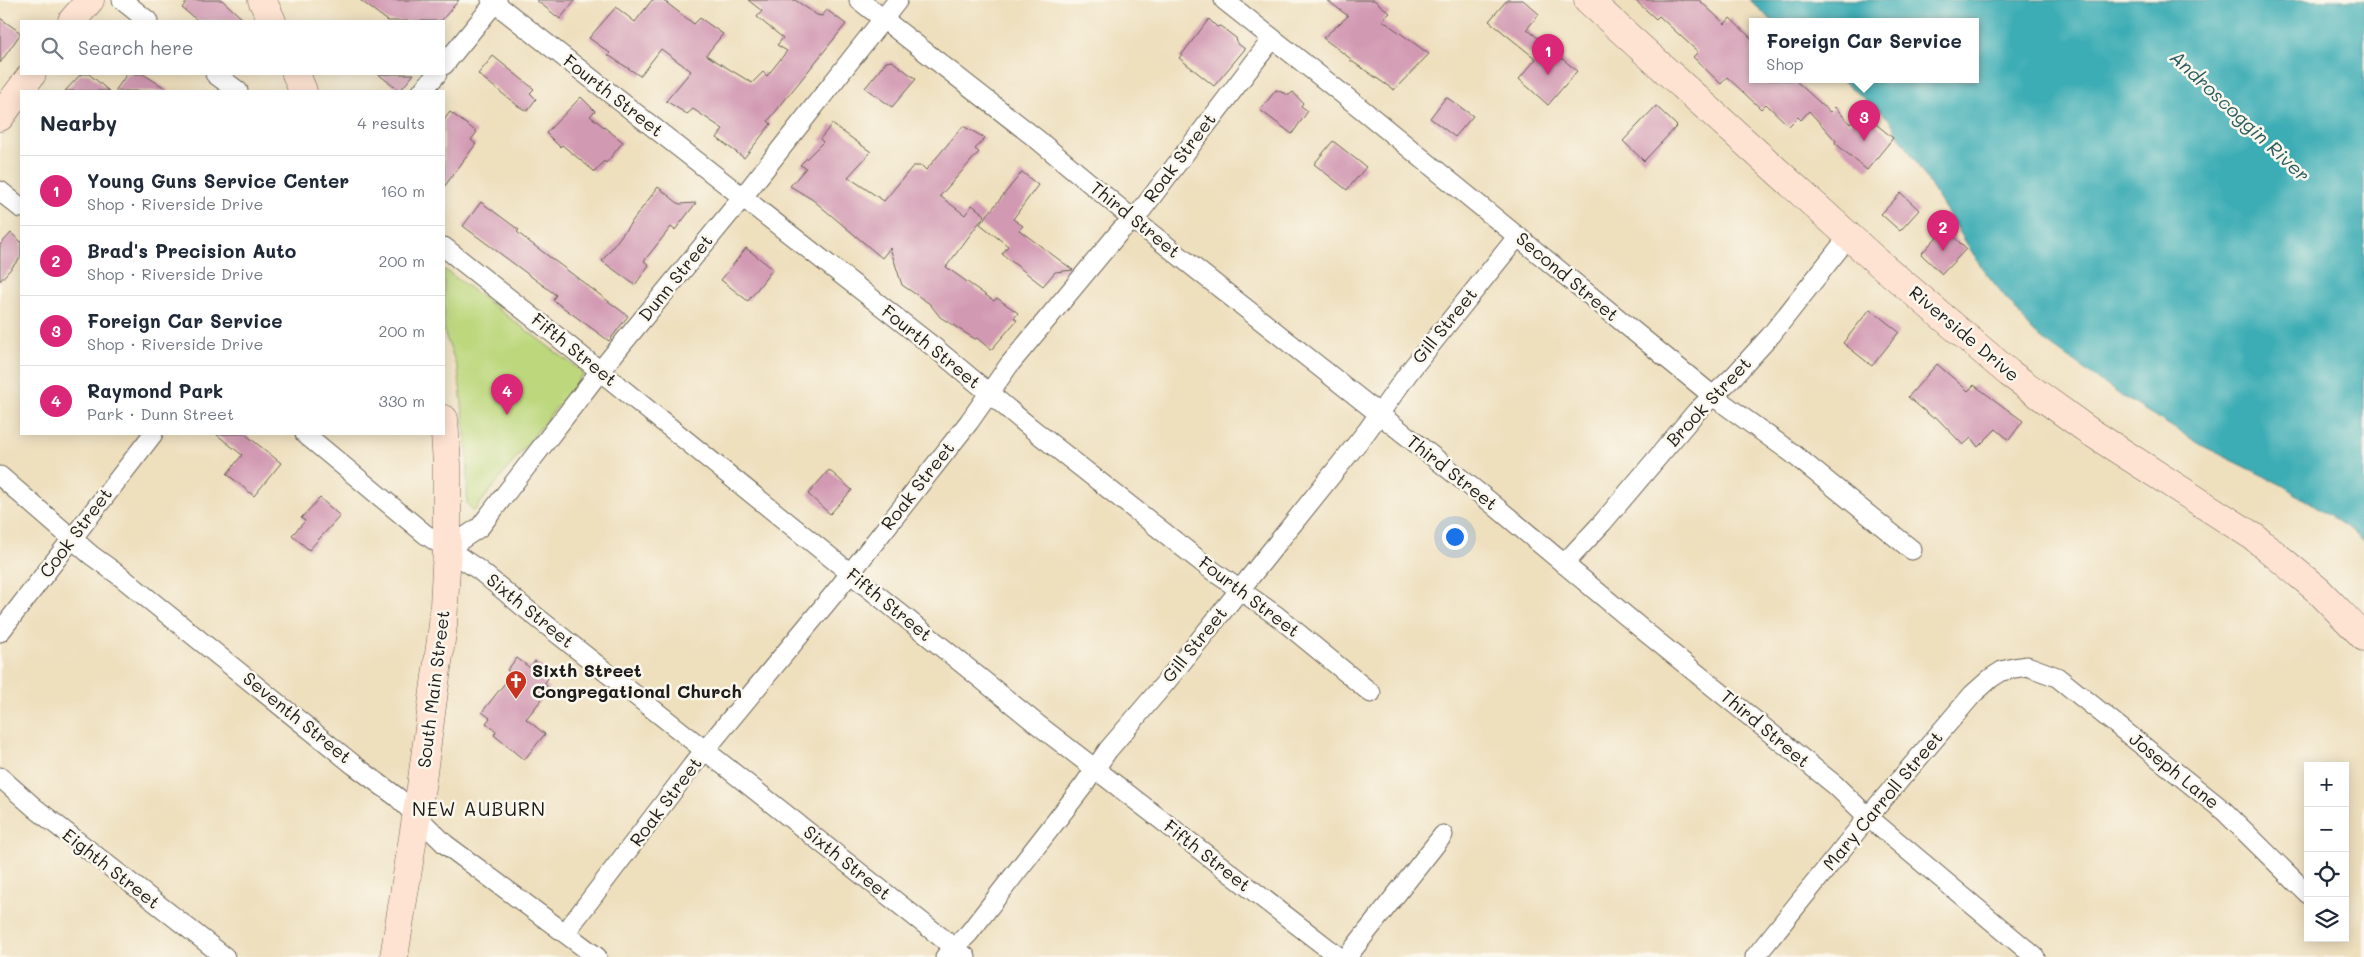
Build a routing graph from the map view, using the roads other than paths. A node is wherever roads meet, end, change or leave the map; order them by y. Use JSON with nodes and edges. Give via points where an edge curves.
{"nodes":[{"id":1,"x":90,"y":0,"type":"edge"},
{"id":2,"x":122,"y":0,"type":"edge"},
{"id":3,"x":262,"y":0,"type":"edge"},
{"id":4,"x":859,"y":0,"type":"edge"},
{"id":5,"x":898,"y":0,"type":"edge"},
{"id":6,"x":1224,"y":0,"type":"edge"},
{"id":7,"x":1588,"y":0,"type":"edge"},
{"id":8,"x":494,"y":1,"type":"edge"},
{"id":9,"x":883,"y":19,"type":"junction"},
{"id":10,"x":73,"y":20,"type":"edge"},
{"id":11,"x":147,"y":20,"type":"edge"},
{"id":12,"x":272,"y":20,"type":"edge"},
{"id":13,"x":1272,"y":39,"type":"junction"},
{"id":14,"x":445,"y":64,"type":"edge"},
{"id":15,"x":31,"y":75,"type":"edge"},
{"id":16,"x":216,"y":75,"type":"edge"},
{"id":17,"x":296,"y":75,"type":"edge"},
{"id":18,"x":436,"y":75,"type":"edge"},
{"id":19,"x":20,"y":90,"type":"edge"},
{"id":20,"x":20,"y":90,"type":"edge"},
{"id":21,"x":237,"y":90,"type":"edge"},
{"id":22,"x":304,"y":90,"type":"edge"},
{"id":23,"x":423,"y":90,"type":"edge"},
{"id":24,"x":0,"y":117,"type":"edge"},
{"id":25,"x":0,"y":191,"type":"edge"},
{"id":26,"x":742,"y":198,"type":"junction"},
{"id":27,"x":20,"y":207,"type":"edge"},
{"id":28,"x":1134,"y":220,"type":"junction"},
{"id":29,"x":1518,"y":236,"type":"junction"},
{"id":30,"x":1849,"y":236,"type":"junction"},
{"id":31,"x":445,"y":248,"type":"edge"},
{"id":32,"x":600,"y":371,"type":"junction"},
{"id":33,"x":989,"y":393,"type":"junction"},
{"id":34,"x":1713,"y":396,"type":"junction"},
{"id":35,"x":1378,"y":414,"type":"junction"},
{"id":36,"x":445,"y":434,"type":"edge"},
{"id":37,"x":152,"y":435,"type":"edge"},
{"id":38,"x":306,"y":435,"type":"edge"},
{"id":39,"x":0,"y":476,"type":"edge"},
{"id":40,"x":72,"y":537,"type":"junction"},
{"id":41,"x":447,"y":549,"type":"junction"},
{"id":42,"x":1912,"y":550,"type":"dead end"},
{"id":43,"x":1564,"y":564,"type":"junction"},
{"id":44,"x":850,"y":572,"type":"junction"},
{"id":45,"x":1240,"y":589,"type":"junction"},
{"id":46,"x":0,"y":632,"type":"edge"},
{"id":47,"x":2364,"y":637,"type":"edge"},
{"id":48,"x":2027,"y":666,"type":"joint"},
{"id":49,"x":1371,"y":693,"type":"dead end"},
{"id":50,"x":705,"y":750,"type":"junction"},
{"id":51,"x":1095,"y":769,"type":"junction"},
{"id":52,"x":0,"y":777,"type":"edge"},
{"id":53,"x":417,"y":816,"type":"junction"},
{"id":54,"x":1868,"y":817,"type":"junction"},
{"id":55,"x":1443,"y":835,"type":"dead end"},
{"id":56,"x":2304,"y":890,"type":"edge"},
{"id":57,"x":565,"y":933,"type":"junction"},
{"id":58,"x":955,"y":954,"type":"edge"},
{"id":59,"x":225,"y":957,"type":"edge"},
{"id":60,"x":394,"y":957,"type":"edge"},
{"id":61,"x":597,"y":957,"type":"edge"},
{"id":62,"x":1339,"y":957,"type":"edge"},
{"id":63,"x":1347,"y":957,"type":"edge"},
{"id":64,"x":1755,"y":957,"type":"edge"},
{"id":65,"x":2035,"y":957,"type":"edge"}],
"edges":[{"from":1,"to":10,"type":"main road"},
{"from":2,"to":11,"type":"street"},
{"from":3,"to":12,"type":"main road"},
{"from":4,"to":9,"type":"street","name":"Third Street"},
{"from":5,"to":9,"type":"street","name":"Dunn Street"},
{"from":6,"to":13,"type":"street","name":"Second Street"},
{"from":7,"to":30,"type":"main road","name":"Riverside Drive"},
{"from":8,"to":14,"type":"street"},
{"from":8,"to":26,"type":"street","name":"Fourth Street"},
{"from":9,"to":26,"type":"street","name":"Dunn Street"},
{"from":9,"to":28,"type":"street","name":"Third Street"},
{"from":13,"to":28,"type":"street","name":"Roak Street"},
{"from":13,"to":29,"type":"street","name":"Second Street"},
{"from":15,"to":19,"type":"main road"},
{"from":16,"to":21,"type":"street"},
{"from":17,"to":22,"type":"main road"},
{"from":18,"to":23,"type":"street"},
{"from":20,"to":24,"type":"main road"},
{"from":25,"to":27,"type":"street"},
{"from":26,"to":32,"type":"street","name":"Dunn Street"},
{"from":26,"to":33,"type":"street","name":"Fourth Street"},
{"from":28,"to":33,"type":"street","name":"Roak Street","via":[[1121,230],[1066,295]]},
{"from":28,"to":35,"type":"street","name":"Third Street"},
{"from":29,"to":34,"type":"street","name":"Second Street"},
{"from":29,"to":35,"type":"street","name":"Gill Street"},
{"from":30,"to":34,"type":"street","name":"Brook Street","via":[[1771,335]]},
{"from":30,"to":47,"type":"main road","name":"Riverside Drive","via":[[2037,394],[2254,537],[2319,591]]},
{"from":31,"to":32,"type":"street","name":"Fifth Street"},
{"from":32,"to":41,"type":"street","name":"Dunn Street","via":[[480,527]]},
{"from":32,"to":44,"type":"street","name":"Fifth Street"},
{"from":33,"to":44,"type":"street","name":"Roak Street"},
{"from":33,"to":45,"type":"street","name":"Fourth Street"},
{"from":34,"to":42,"type":"street","name":"Second Street","via":[[1792,453]]},
{"from":34,"to":43,"type":"street","name":"Brook Street"},
{"from":35,"to":43,"type":"street","name":"Third Street"},
{"from":35,"to":45,"type":"street","name":"Gill Street"},
{"from":36,"to":41,"type":"main road","name":"South Main Street"},
{"from":37,"to":40,"type":"street","name":"Cook Street"},
{"from":38,"to":41,"type":"street","name":"Sixth Street"},
{"from":39,"to":40,"type":"street","name":"Seventh Street"},
{"from":40,"to":46,"type":"street","name":"Cook Street"},
{"from":40,"to":53,"type":"street","name":"Seventh Street","via":[[398,797]]},
{"from":41,"to":50,"type":"street","name":"Sixth Street","via":[[479,570]]},
{"from":41,"to":53,"type":"main road","name":"South Main Street","via":[[443,625]]},
{"from":43,"to":54,"type":"street","name":"Third Street","via":[[1835,785]]},
{"from":44,"to":50,"type":"street","name":"Roak Street"},
{"from":44,"to":51,"type":"street","name":"Fifth Street"},
{"from":45,"to":49,"type":"street","name":"Fourth Street"},
{"from":45,"to":51,"type":"street","name":"Gill Street"},
{"from":48,"to":54,"type":"street","name":"Mary Carroll Street","via":[[2002,671],[1973,694]]},
{"from":48,"to":56,"type":"street","name":"Joseph Lane","via":[[2057,677],[2224,811]]},
{"from":50,"to":57,"type":"street","name":"Roak Street"},
{"from":50,"to":58,"type":"street","name":"Sixth Street"},
{"from":51,"to":58,"type":"street","name":"Gill Street"},
{"from":51,"to":62,"type":"street","name":"Fifth Street"},
{"from":52,"to":59,"type":"street","name":"Eighth Street"},
{"from":53,"to":57,"type":"street","name":"Seventh Street","via":[[445,844]]},
{"from":53,"to":60,"type":"main road","name":"South Main Street"},
{"from":54,"to":64,"type":"street","name":"Mary Carroll Street"},
{"from":54,"to":65,"type":"street","name":"Third Street"},
{"from":55,"to":63,"type":"street"},
{"from":57,"to":61,"type":"street","name":"Seventh Street"}]}
